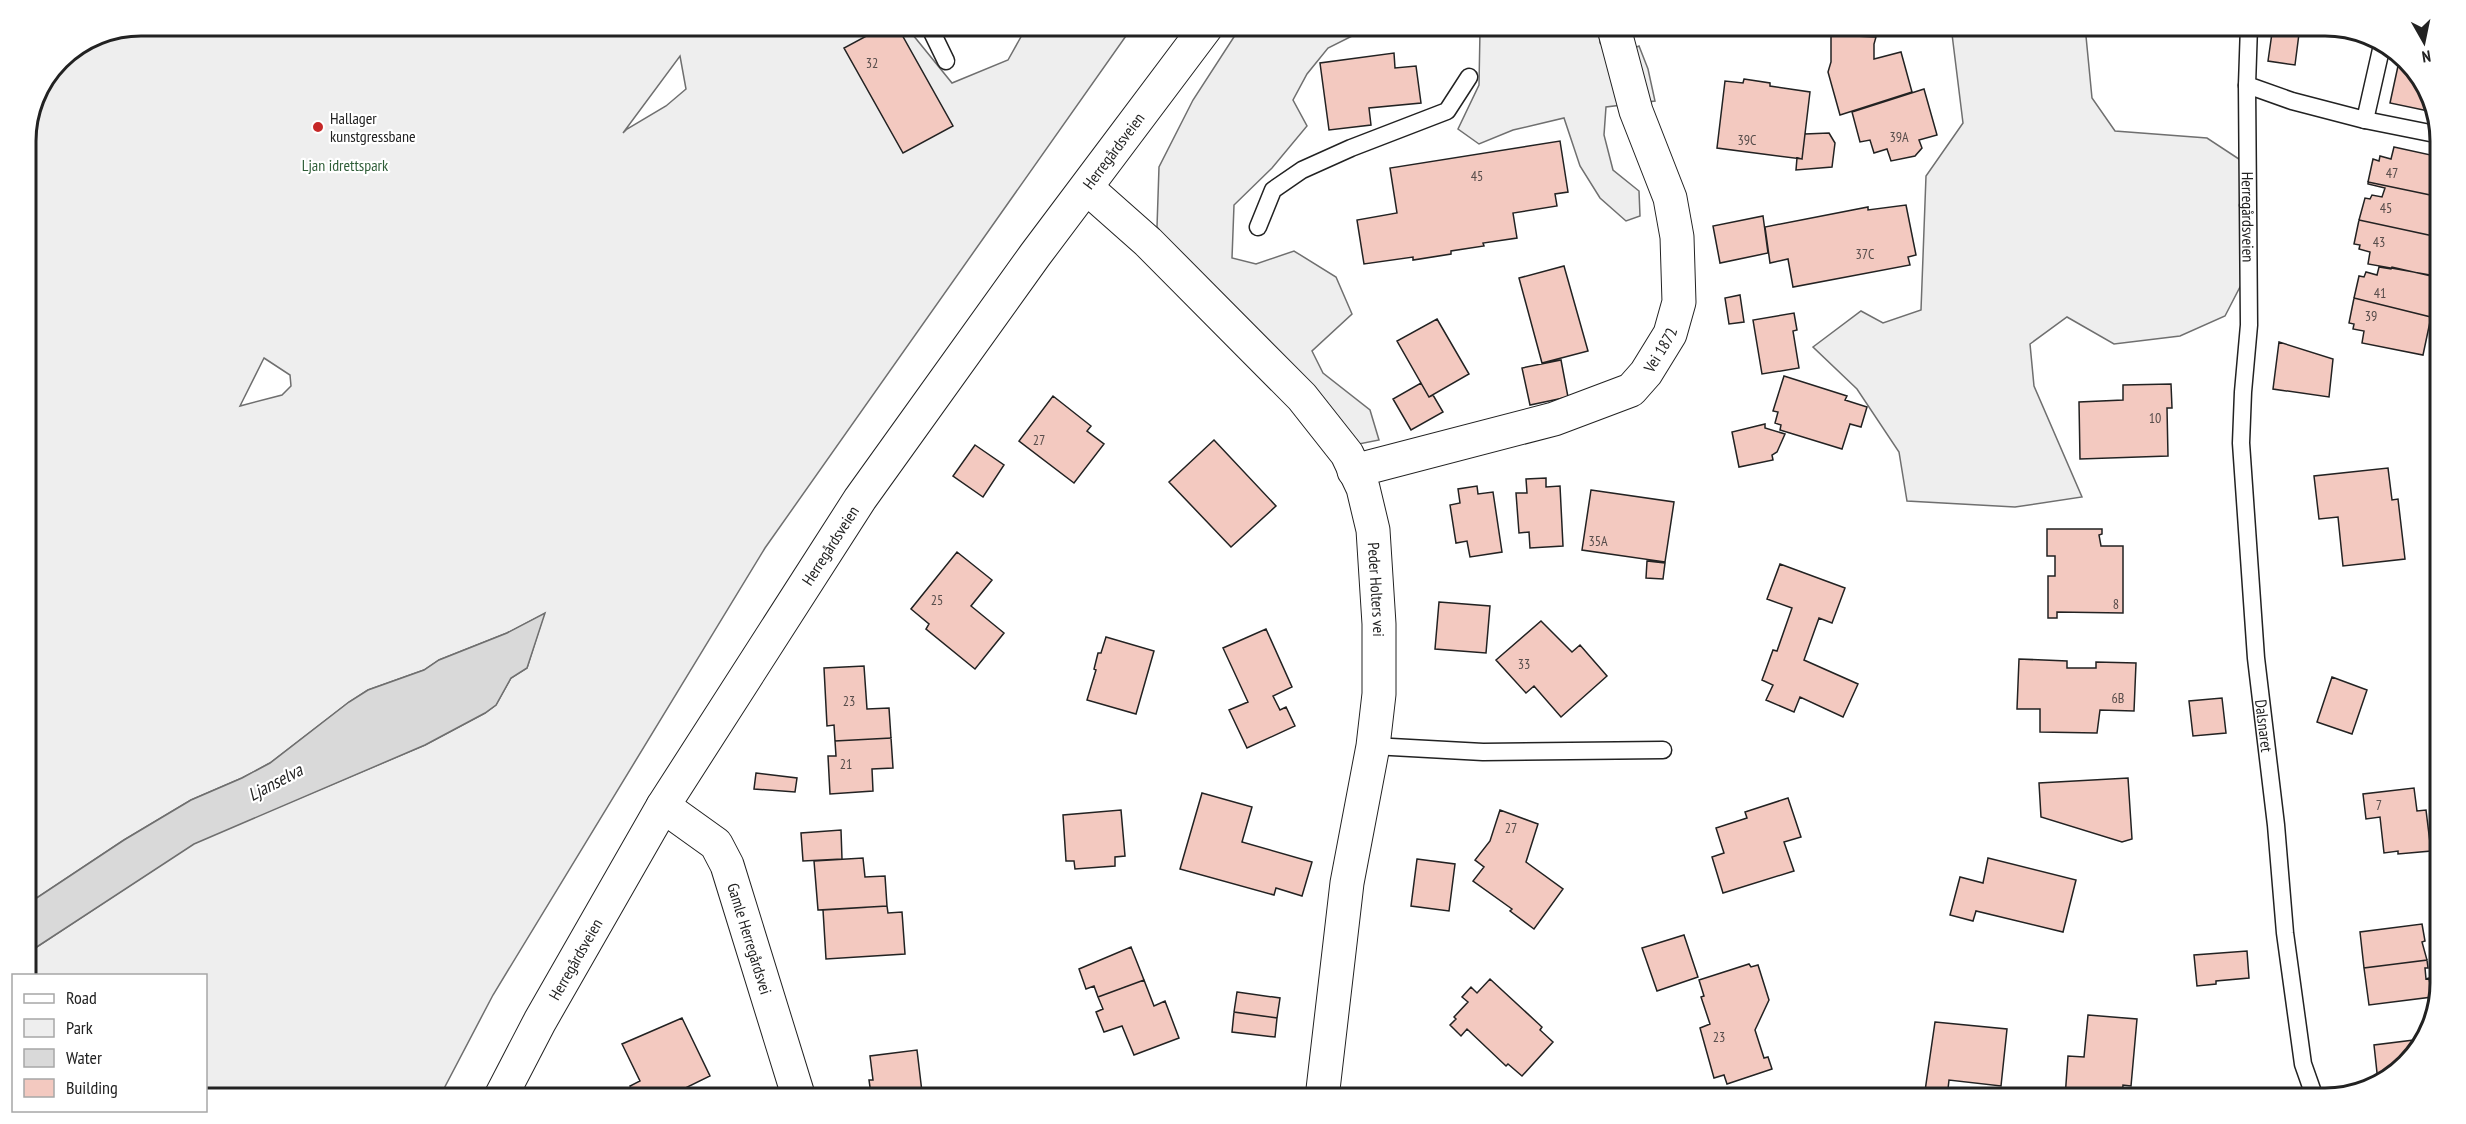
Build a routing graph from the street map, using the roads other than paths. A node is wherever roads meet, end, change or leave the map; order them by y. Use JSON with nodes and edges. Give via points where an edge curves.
{"nodes":[{"id":1,"x":934,"y":36,"type":"edge"},
{"id":2,"x":1200,"y":36,"type":"edge"},
{"id":3,"x":1616,"y":36,"type":"edge"},
{"id":4,"x":2249,"y":36,"type":"edge"},
{"id":5,"x":2380,"y":52,"type":"edge"},
{"id":6,"x":946,"y":61,"type":"dead end"},
{"id":7,"x":1469,"y":77,"type":"dead end"},
{"id":8,"x":2247,"y":85,"type":"junction"},
{"id":9,"x":2365,"y":120,"type":"junction"},
{"id":10,"x":2430,"y":133,"type":"edge"},
{"id":11,"x":1087,"y":188,"type":"junction"},
{"id":12,"x":1258,"y":227,"type":"dead end"},
{"id":13,"x":2246,"y":348,"type":"joint"},
{"id":14,"x":1354,"y":471,"type":"junction"},
{"id":15,"x":1373,"y":746,"type":"junction"},
{"id":16,"x":1663,"y":750,"type":"dead end"},
{"id":17,"x":663,"y":806,"type":"junction"},
{"id":18,"x":505,"y":1088,"type":"edge"},
{"id":19,"x":796,"y":1088,"type":"edge"},
{"id":20,"x":1323,"y":1088,"type":"edge"},
{"id":21,"x":2311,"y":1088,"type":"edge"}],
"edges":[{"from":1,"to":6,"type":"lane"},
{"from":2,"to":11,"type":"street","name":"Herregårdsveien"},
{"from":3,"to":14,"type":"street","name":"Vei 1872","via":[[1636,111],[1670,198],[1677,237],[1679,302],[1670,334],[1631,390],[1554,419]]},
{"from":4,"to":8,"type":"lane","name":"Herregårdsveien"},
{"from":5,"to":9,"type":"lane"},
{"from":7,"to":12,"type":"lane","via":[[1447,111],[1302,170],[1273,190]]},
{"from":8,"to":9,"type":"lane"},
{"from":8,"to":13,"type":"lane","name":"Herregårdsveien","via":[[2250,294]]},
{"from":9,"to":10,"type":"lane"},
{"from":11,"to":14,"type":"street","name":"Peder Holters vei","via":[[1148,242],[1302,397],[1347,454]]},
{"from":11,"to":17,"type":"street","name":"Herregårdsveien","via":[[860,499]]},
{"from":13,"to":21,"type":"lane","name":"Dalsnaret","via":[[2241,443],[2256,658],[2285,933],[2303,1064]]},
{"from":14,"to":15,"type":"street","name":"Peder Holters vei","via":[[1363,488],[1374,540],[1380,649]]},
{"from":15,"to":16,"type":"lane","via":[[1483,752]]},
{"from":15,"to":20,"type":"street","name":"Peder Holters vei","via":[[1347,883]]},
{"from":17,"to":18,"type":"street","name":"Herregårdsveien"},
{"from":17,"to":19,"type":"street","name":"Gamle Herregårdsvei","via":[[716,844],[727,865]]}]}
